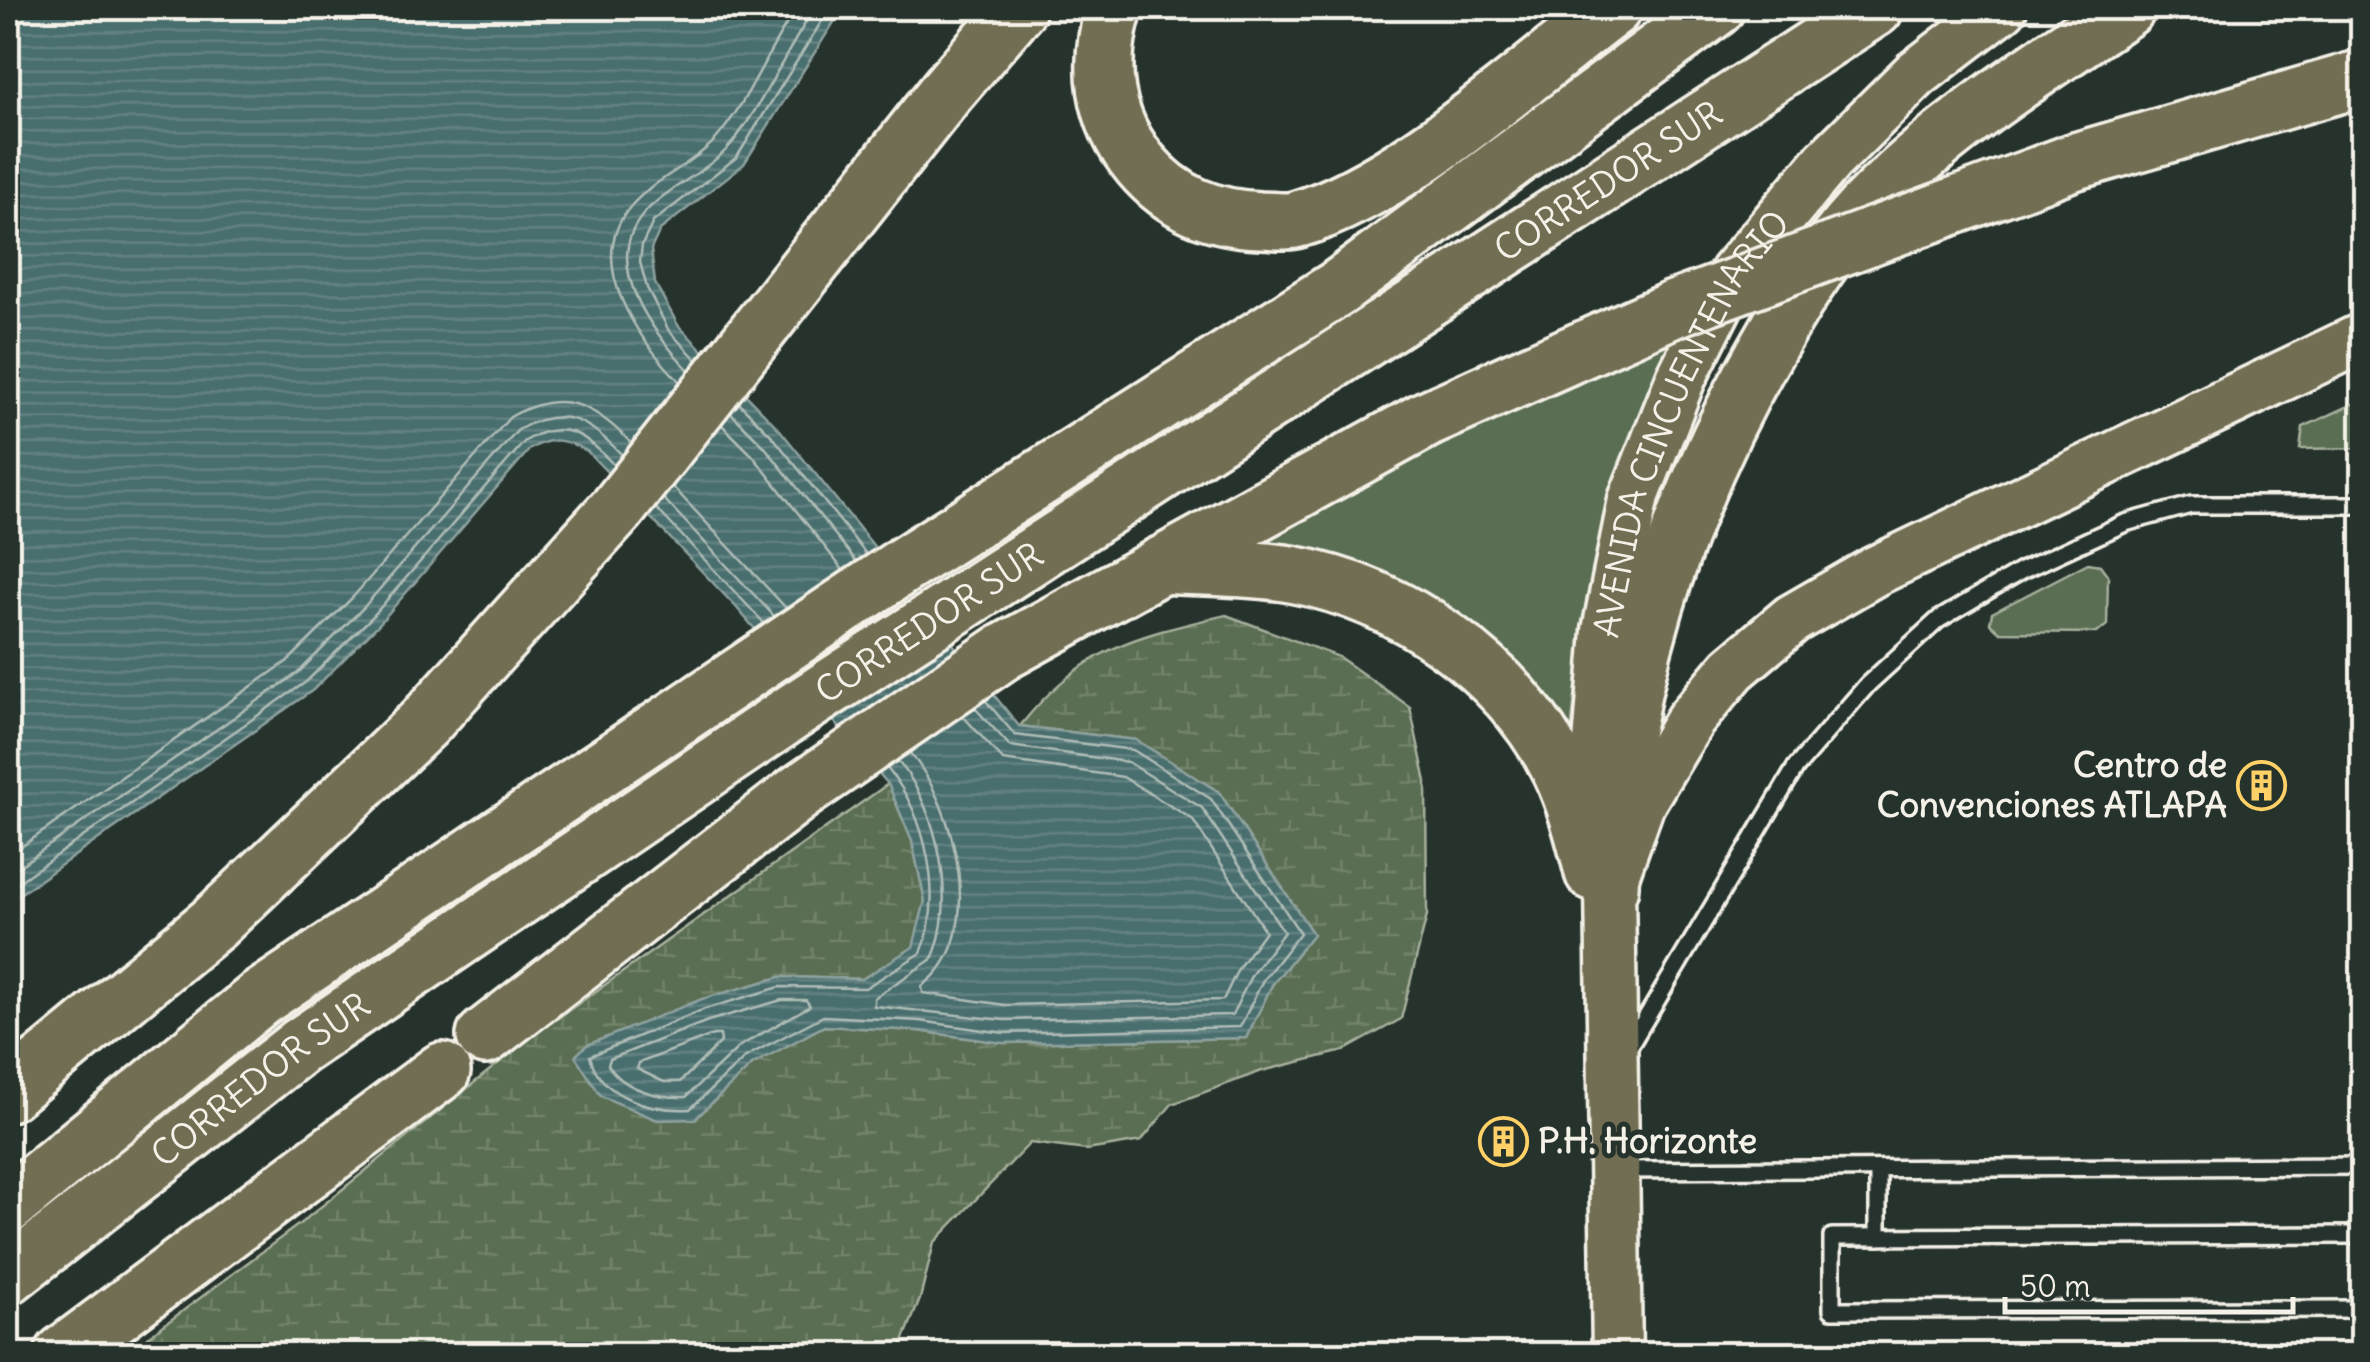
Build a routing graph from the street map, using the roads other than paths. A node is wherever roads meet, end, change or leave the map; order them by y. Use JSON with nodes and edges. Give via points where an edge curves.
{"nodes":[{"id":1,"x":1018,"y":8,"type":"edge"},
{"id":2,"x":1114,"y":8,"type":"edge"},
{"id":3,"x":1613,"y":8,"type":"edge"},
{"id":4,"x":1716,"y":8,"type":"edge"},
{"id":5,"x":1875,"y":8,"type":"edge"},
{"id":6,"x":2002,"y":8,"type":"edge"},
{"id":7,"x":2127,"y":8,"type":"edge"},
{"id":8,"x":2362,"y":78,"type":"edge"},
{"id":9,"x":2362,"y":338,"type":"edge"},
{"id":10,"x":2362,"y":505,"type":"edge"},
{"id":11,"x":1161,"y":566,"type":"junction"},
{"id":12,"x":1605,"y":898,"type":"junction"},
{"id":13,"x":485,"y":1036,"type":"dead end"},
{"id":14,"x":442,"y":1071,"type":"dead end"},
{"id":15,"x":1612,"y":1075,"type":"junction"},
{"id":16,"x":8,"y":1093,"type":"edge"},
{"id":17,"x":2362,"y":1166,"type":"edge"},
{"id":18,"x":1878,"y":1169,"type":"junction"},
{"id":19,"x":1612,"y":1170,"type":"junction"},
{"id":20,"x":8,"y":1205,"type":"edge"},
{"id":21,"x":2362,"y":1235,"type":"edge"},
{"id":22,"x":1878,"y":1236,"type":"junction"},
{"id":23,"x":8,"y":1276,"type":"edge"},
{"id":24,"x":2362,"y":1309,"type":"edge"},
{"id":25,"x":63,"y":1354,"type":"edge"},
{"id":26,"x":1617,"y":1354,"type":"edge"}],
"edges":[{"from":1,"to":16,"type":"highway","via":[[618,508],[424,723],[214,922]]},
{"from":2,"to":3,"type":"highway","via":[[1103,77],[1128,150],[1152,179],[1220,218],[1294,221],[1366,193]]},
{"from":4,"to":20,"type":"highway","name":"CORREDOR SUR","via":[[1337,288],[904,565],[259,999]]},
{"from":5,"to":23,"type":"highway","name":"CORREDOR SUR","via":[[797,709],[300,1046]]},
{"from":6,"to":12,"type":"main road","name":"AVENIDA CINCUENTENARIO","via":[[1916,74],[1828,161],[1734,273],[1680,378],[1633,500],[1606,631],[1595,760]]},
{"from":7,"to":12,"type":"highway","via":[[2000,95],[1878,195],[1799,292],[1737,401],[1670,558],[1620,755]]},
{"from":8,"to":11,"type":"highway","bridge":true,"via":[[2076,161],[1674,309],[1426,420]]},
{"from":9,"to":12,"type":"main road","name":"AVENIDA CINCUENTENARIO","via":[[1875,571],[1792,619],[1733,669],[1690,720],[1640,803]]},
{"from":10,"to":15,"type":"lane","via":[[2191,505],[2126,523],[2021,571],[1938,620],[1868,684],[1796,767]]},
{"from":11,"to":12,"type":"highway","via":[[1292,574],[1401,610],[1476,662],[1552,754]]},
{"from":11,"to":13,"type":"highway","via":[[1002,653],[800,792]]},
{"from":12,"to":15,"type":"main road","name":"AVENIDA CINCUENTENARIO"},
{"from":14,"to":25,"type":"highway"},
{"from":15,"to":19,"type":"main road","name":"AVENIDA CINCUENTENARIO"},
{"from":17,"to":18,"type":"lane"},
{"from":18,"to":19,"type":"lane"},
{"from":18,"to":22,"type":"lane"},
{"from":19,"to":26,"type":"main road","name":"AVENIDA CINCUENTENARIO"},
{"from":21,"to":22,"type":"lane"},
{"from":22,"to":24,"type":"lane","via":[[1832,1237],[1832,1310]]}]}
